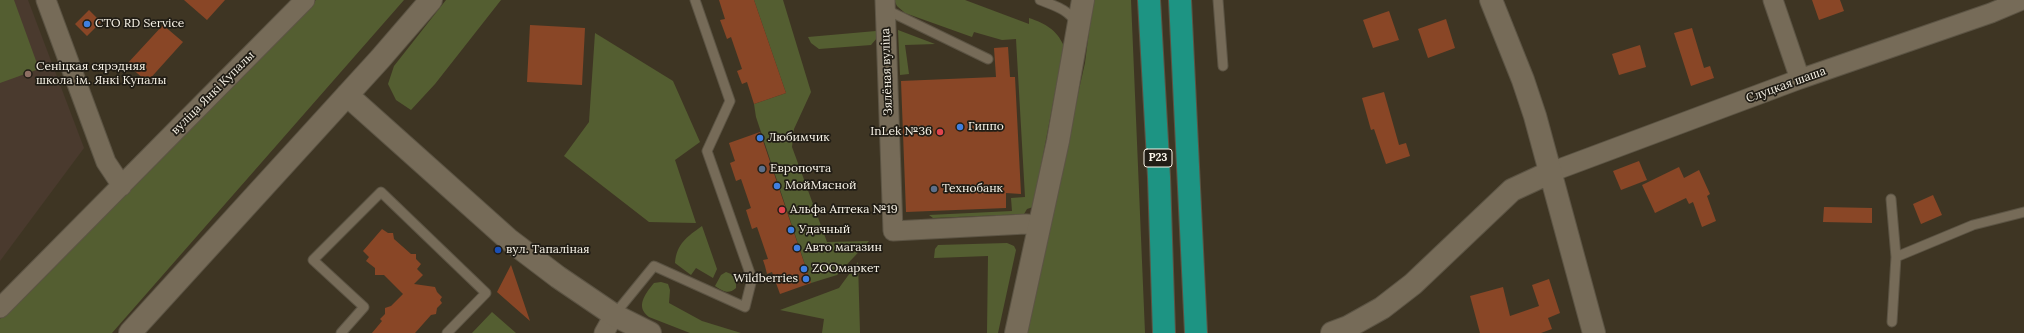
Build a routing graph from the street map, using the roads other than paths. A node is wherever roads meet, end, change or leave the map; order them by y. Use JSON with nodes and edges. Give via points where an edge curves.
{"nodes":[{"id":1,"x":46,"y":0,"type":"edge"},
{"id":2,"x":305,"y":0,"type":"edge"},
{"id":3,"x":431,"y":0,"type":"edge"},
{"id":4,"x":695,"y":0,"type":"edge"},
{"id":5,"x":1040,"y":0,"type":"edge"},
{"id":6,"x":1084,"y":0,"type":"edge"},
{"id":7,"x":1149,"y":0,"type":"edge"},
{"id":8,"x":1180,"y":0,"type":"edge"},
{"id":9,"x":1218,"y":0,"type":"edge"},
{"id":10,"x":1491,"y":0,"type":"edge"},
{"id":11,"x":1773,"y":0,"type":"edge"},
{"id":12,"x":2022,"y":0,"type":"edge"},
{"id":13,"x":885,"y":4,"type":"edge"},
{"id":14,"x":1991,"y":6,"type":"edge"},
{"id":15,"x":1079,"y":33,"type":"junction"},
{"id":16,"x":988,"y":59,"type":"dead end"},
{"id":17,"x":1223,"y":66,"type":"dead end"},
{"id":18,"x":1800,"y":79,"type":"junction"},
{"id":19,"x":347,"y":95,"type":"junction"},
{"id":20,"x":1551,"y":172,"type":"junction"},
{"id":21,"x":122,"y":186,"type":"junction"},
{"id":22,"x":1891,"y":199,"type":"dead end"},
{"id":23,"x":2024,"y":212,"type":"edge"},
{"id":24,"x":1040,"y":225,"type":"junction"},
{"id":25,"x":1896,"y":257,"type":"junction"},
{"id":26,"x":0,"y":308,"type":"edge"},
{"id":27,"x":1892,"y":322,"type":"dead end"},
{"id":28,"x":1195,"y":323,"type":"edge"},
{"id":29,"x":1163,"y":324,"type":"edge"},
{"id":30,"x":613,"y":327,"type":"edge"},
{"id":31,"x":130,"y":333,"type":"edge"},
{"id":32,"x":341,"y":333,"type":"edge"},
{"id":33,"x":447,"y":333,"type":"edge"},
{"id":34,"x":650,"y":333,"type":"edge"},
{"id":35,"x":1016,"y":333,"type":"edge"},
{"id":36,"x":1332,"y":333,"type":"edge"},
{"id":37,"x":1594,"y":333,"type":"edge"}],
"edges":[{"from":1,"to":21,"type":"street","via":[[106,162]]},
{"from":2,"to":21,"type":"street","name":"вуліца Янкі Купалы"},
{"from":3,"to":19,"type":"street"},
{"from":4,"to":30,"type":"lane","via":[[730,101],[707,151],[752,279],[745,307],[654,266]]},
{"from":5,"to":15,"type":"lane","via":[[1063,9],[1077,24]]},
{"from":6,"to":15,"type":"street"},
{"from":7,"to":29,"type":"highway","number":"Р23","via":[[1159,177]]},
{"from":8,"to":28,"type":"highway","number":"Р23"},
{"from":9,"to":17,"type":"lane"},
{"from":10,"to":20,"type":"street","via":[[1523,80]]},
{"from":11,"to":18,"type":"street"},
{"from":12,"to":14,"type":"street","name":"Слуцкая шаша"},
{"from":13,"to":16,"type":"lane","via":[[893,13]]},
{"from":13,"to":24,"type":"street","name":"Зялёная вуліца","via":[[893,231]]},
{"from":14,"to":18,"type":"street","name":"Слуцкая шаша"},
{"from":15,"to":24,"type":"street"},
{"from":18,"to":20,"type":"street","name":"Слуцкая шаша"},
{"from":19,"to":30,"type":"street","via":[[508,239],[558,277]]},
{"from":19,"to":31,"type":"street"},
{"from":20,"to":36,"type":"street","via":[[1512,190],[1413,284],[1382,308]]},
{"from":20,"to":37,"type":"street"},
{"from":21,"to":26,"type":"street","name":"вуліца Янкі Купалы"},
{"from":22,"to":25,"type":"lane"},
{"from":23,"to":25,"type":"lane","via":[[1973,225]]},
{"from":24,"to":35,"type":"street"},
{"from":25,"to":27,"type":"lane"},
{"from":30,"to":34,"type":"street"},
{"from":32,"to":33,"type":"lane","via":[[364,307],[313,260],[381,192],[486,293]]}]}
